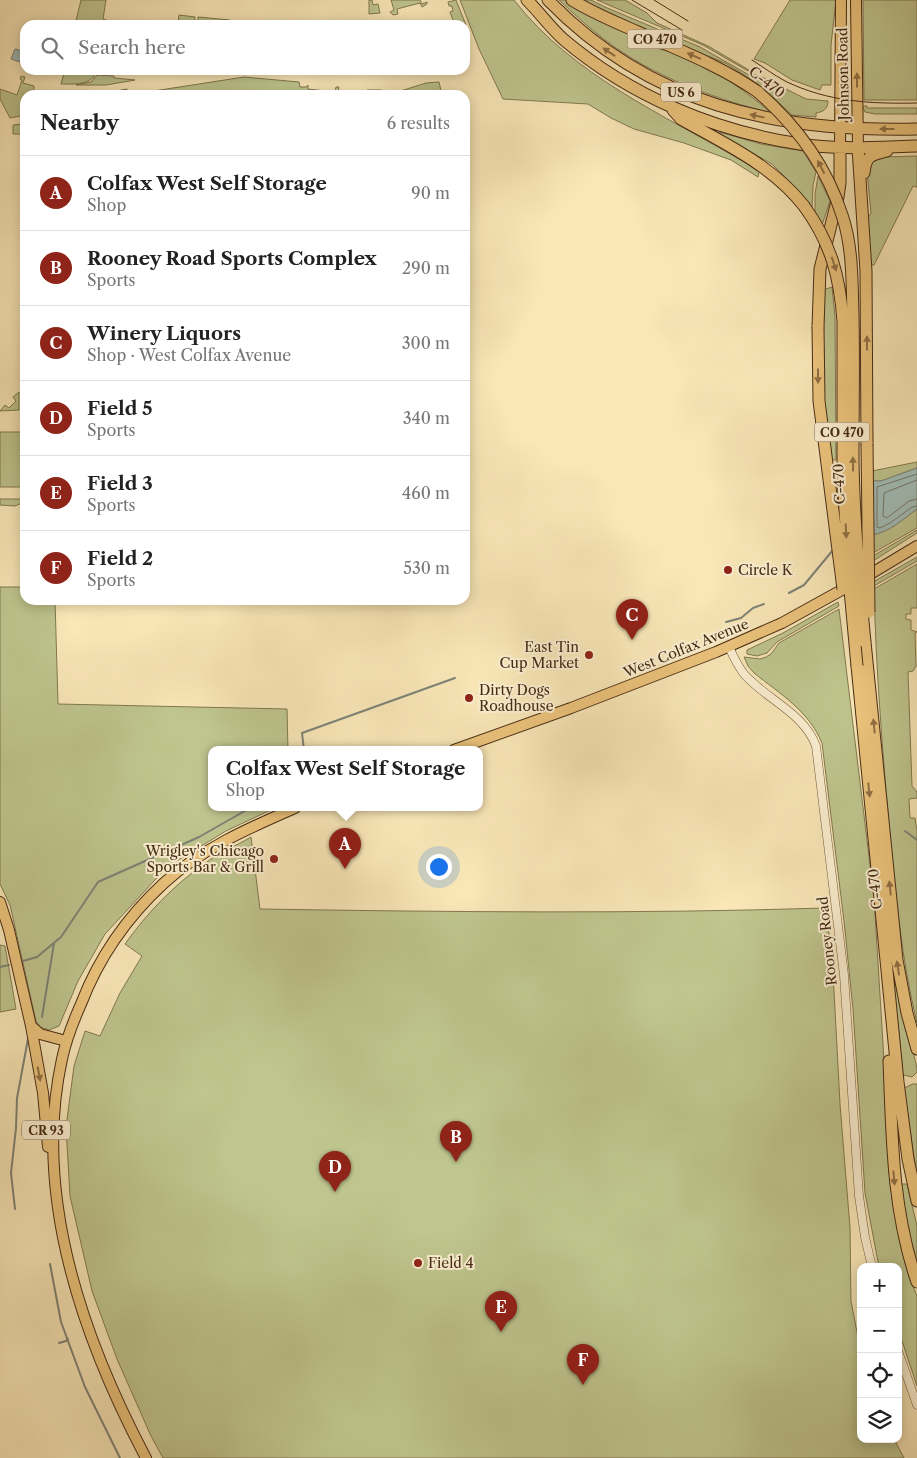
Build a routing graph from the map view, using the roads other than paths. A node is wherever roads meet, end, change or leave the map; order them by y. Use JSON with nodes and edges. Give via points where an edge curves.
{"nodes":[{"id":1,"x":527,"y":0,"type":"edge"},
{"id":2,"x":548,"y":0,"type":"edge"},
{"id":3,"x":572,"y":0,"type":"edge"},
{"id":4,"x":841,"y":0,"type":"edge"},
{"id":5,"x":856,"y":0,"type":"edge"},
{"id":6,"x":670,"y":107,"type":"junction"},
{"id":7,"x":840,"y":127,"type":"junction"},
{"id":8,"x":858,"y":129,"type":"junction"},
{"id":9,"x":917,"y":129,"type":"edge"},
{"id":10,"x":911,"y":146,"type":"edge"},
{"id":11,"x":840,"y":147,"type":"junction"},
{"id":12,"x":858,"y":148,"type":"junction"},
{"id":13,"x":862,"y":228,"type":"junction"},
{"id":14,"x":917,"y":546,"type":"edge"},
{"id":15,"x":867,"y":642,"type":"junction"},
{"id":16,"x":729,"y":647,"type":"junction"},
{"id":17,"x":855,"y":666,"type":"junction"},
{"id":18,"x":465,"y":746,"type":"edge"},
{"id":19,"x":288,"y":811,"type":"edge"},
{"id":20,"x":0,"y":902,"type":"edge"},
{"id":21,"x":884,"y":949,"type":"junction"},
{"id":22,"x":31,"y":1026,"type":"junction"},
{"id":23,"x":66,"y":1041,"type":"junction"},
{"id":24,"x":917,"y":1049,"type":"edge"},
{"id":25,"x":917,"y":1201,"type":"edge"},
{"id":26,"x":63,"y":1234,"type":"junction"},
{"id":27,"x":871,"y":1263,"type":"edge"},
{"id":28,"x":917,"y":1282,"type":"edge"},
{"id":29,"x":899,"y":1353,"type":"edge"},
{"id":30,"x":917,"y":1405,"type":"edge"},
{"id":31,"x":146,"y":1458,"type":"edge"}],
"edges":[{"from":1,"to":6,"type":"highway","number":"US 6","via":[[562,38],[617,77]]},
{"from":7,"to":2,"type":"highway","number":"US 6","one_way":true,"via":[[756,116],[709,103],[672,88],[604,49]]},
{"from":15,"to":3,"type":"highway","name":"C-470","number":"CO 470","one_way":true,"bridge":true,"via":[[854,500],[852,284],[846,232],[831,186],[817,158],[794,127],[758,92],[729,72],[599,16]]},
{"from":4,"to":7,"type":"main road","name":"Johnson Road"},
{"from":8,"to":5,"type":"main road","name":"Johnson Road","one_way":true},
{"from":6,"to":11,"type":"highway","number":"US 6","via":[[762,136],[800,144]]},
{"from":6,"to":17,"type":"highway","name":"C-470","number":"CO 470","one_way":true,"bridge":true,"via":[[681,119],[774,174],[804,206],[832,258],[842,303],[843,476]]},
{"from":7,"to":8,"type":"highway","number":"US 6"},
{"from":7,"to":11,"type":"main road","name":"Johnson Road"},
{"from":9,"to":8,"type":"highway","number":"US 6","one_way":true},
{"from":8,"to":12,"type":"main road","name":"Johnson Road"},
{"from":10,"to":12,"type":"highway","number":"US 6"},
{"from":10,"to":13,"type":"highway","via":[[877,154],[867,160],[863,177],[865,209]]},
{"from":11,"to":12,"type":"highway","number":"US 6"},
{"from":11,"to":17,"type":"highway","one_way":true,"bridge":true,"via":[[838,197],[820,270],[818,381],[820,416]]},
{"from":12,"to":13,"type":"highway"},
{"from":15,"to":13,"type":"highway","one_way":true,"bridge":true,"via":[[867,306]]},
{"from":14,"to":16,"type":"main road","name":"West Colfax Avenue","via":[[809,609]]},
{"from":24,"to":15,"type":"highway","name":"C-470","number":"CO 470","one_way":true,"via":[[897,960]]},
{"from":16,"to":18,"type":"main road","name":"West Colfax Avenue"},
{"from":16,"to":27,"type":"street","name":"Rooney Road","via":[[744,674],[799,720],[816,746],[844,976],[859,1196]]},
{"from":17,"to":21,"type":"highway","name":"C-470","number":"CO 470","one_way":true},
{"from":19,"to":23,"type":"main road","via":[[216,846],[164,882],[121,930],[98,964]]},
{"from":20,"to":22,"type":"main road","number":"CR 93"},
{"from":21,"to":25,"type":"highway","name":"C-470","number":"CO 470","via":[[904,1130]]},
{"from":21,"to":28,"type":"highway","one_way":true,"via":[[894,1177],[904,1236]]},
{"from":22,"to":23,"type":"main road","via":[[40,1034]]},
{"from":22,"to":26,"type":"main road","number":"CR 93","one_way":true,"via":[[43,1093],[54,1198]]},
{"from":23,"to":26,"type":"main road","via":[[58,1074],[53,1142]]},
{"from":26,"to":31,"type":"main road","via":[[74,1282],[93,1338]]},
{"from":29,"to":30,"type":"street"}]}
